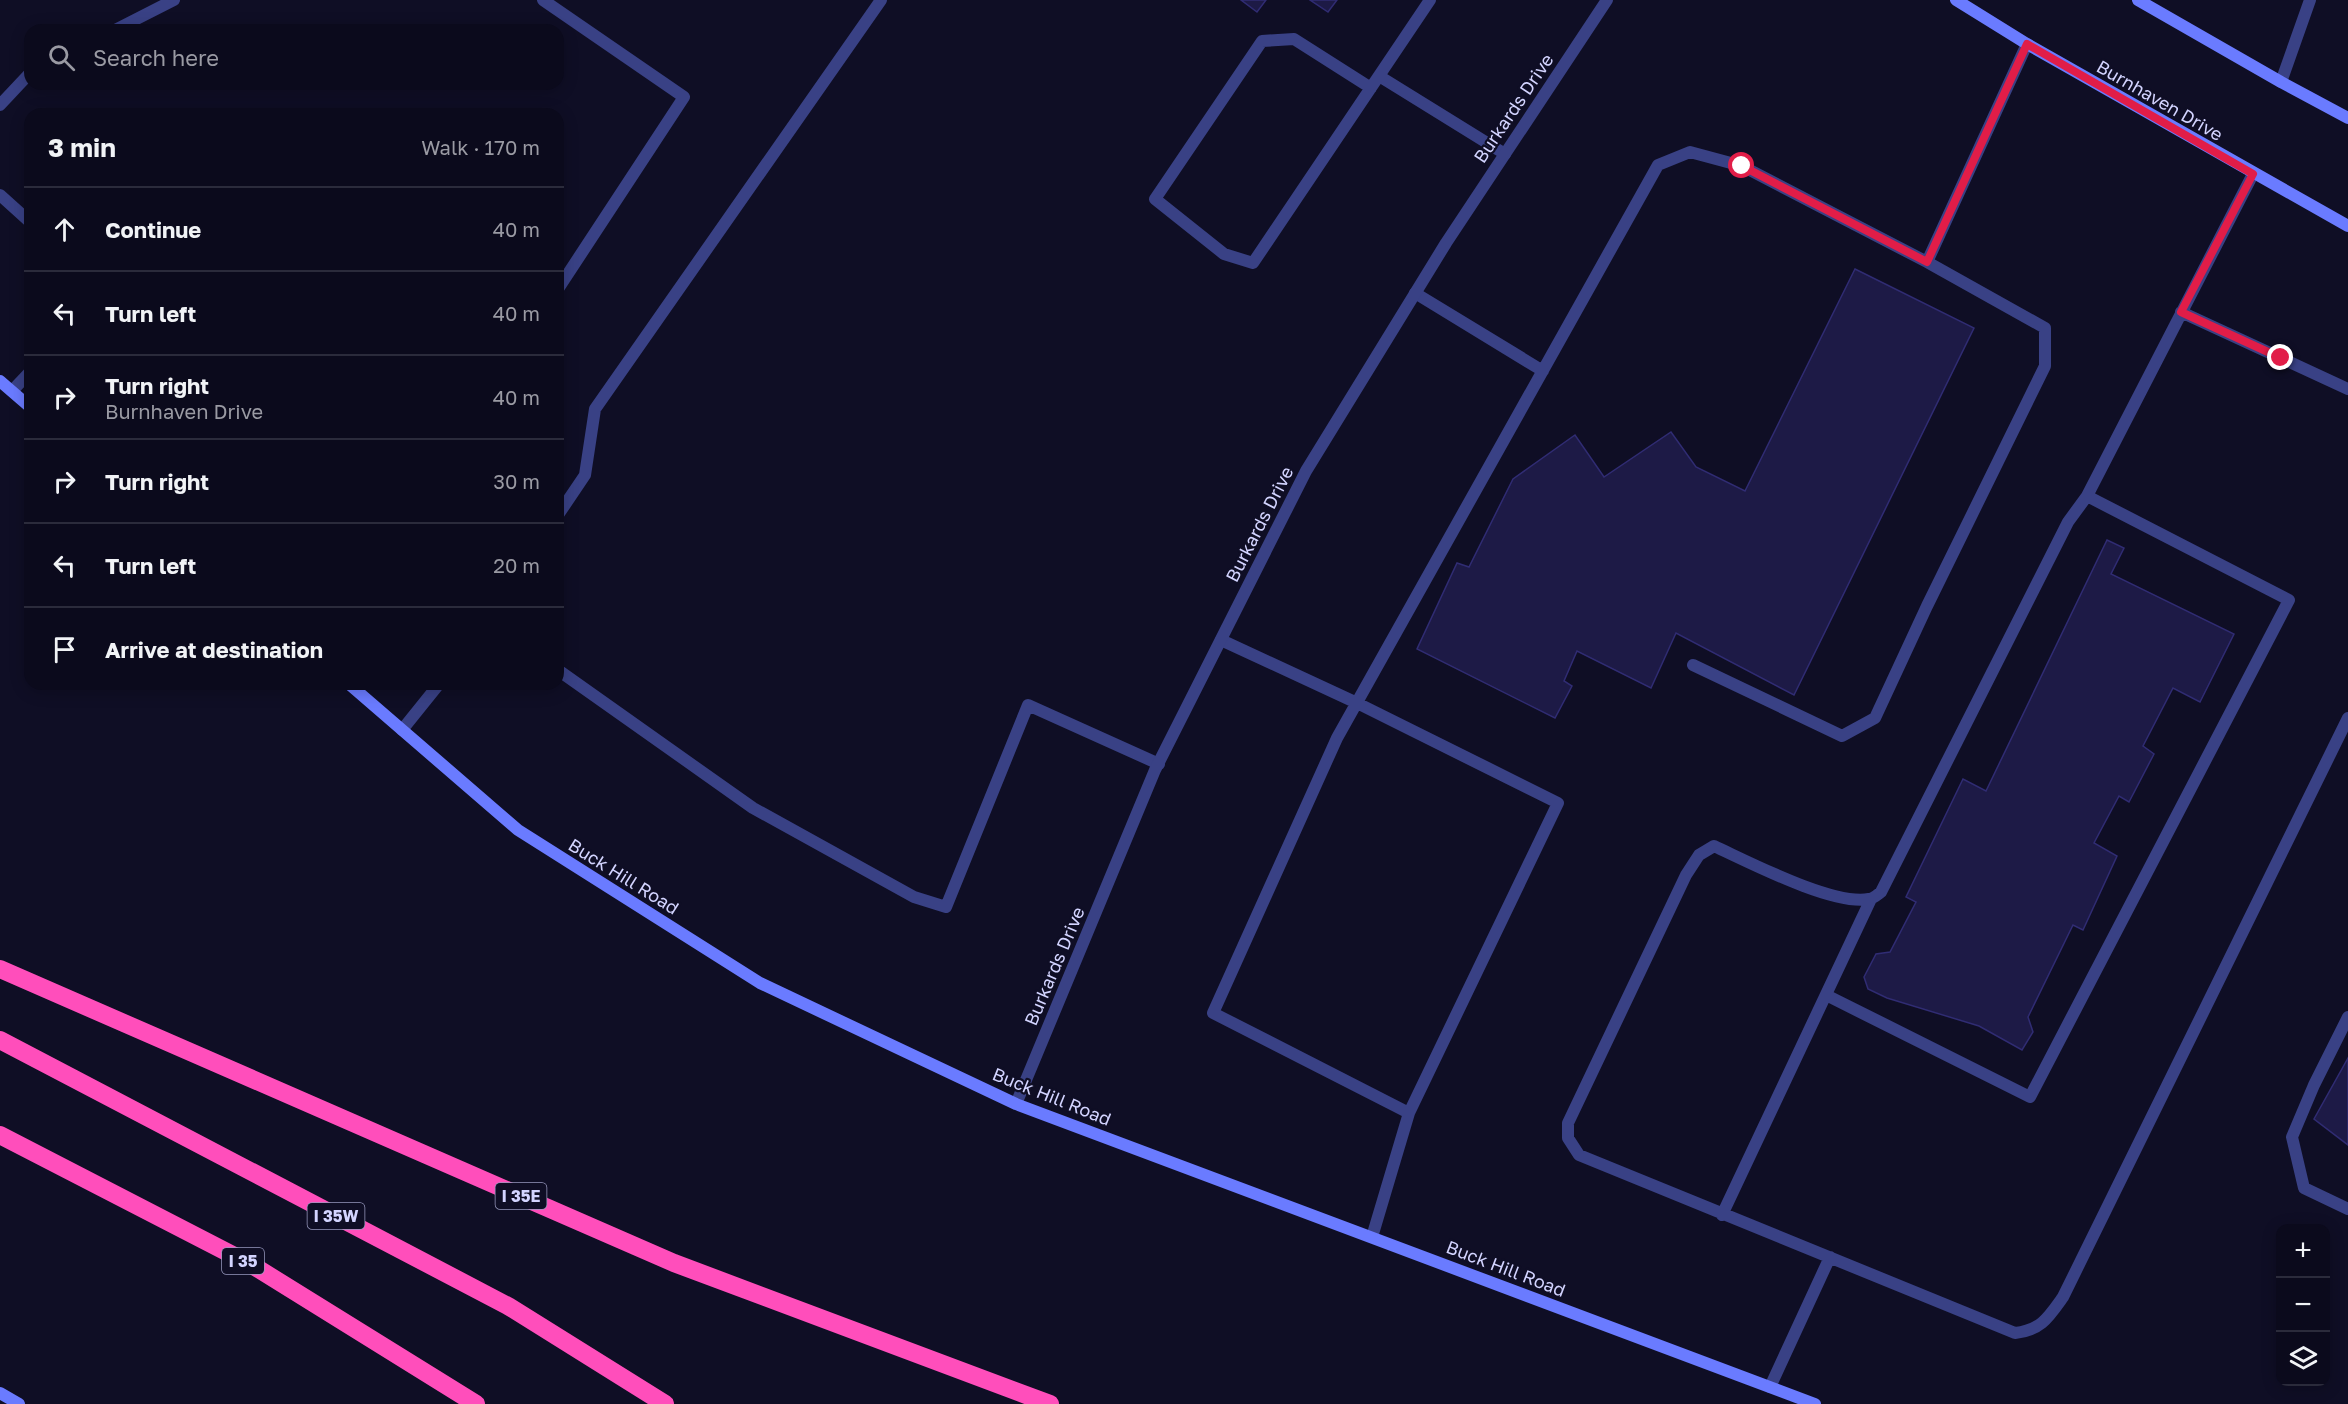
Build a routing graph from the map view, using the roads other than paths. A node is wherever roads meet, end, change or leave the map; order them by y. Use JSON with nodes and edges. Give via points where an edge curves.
{"nodes":[{"id":1,"x":174,"y":0,"type":"edge"},
{"id":2,"x":543,"y":0,"type":"edge"},
{"id":3,"x":881,"y":0,"type":"edge"},
{"id":4,"x":1430,"y":0,"type":"edge"},
{"id":5,"x":1606,"y":0,"type":"edge"},
{"id":6,"x":1956,"y":0,"type":"edge"},
{"id":7,"x":2138,"y":0,"type":"edge"},
{"id":8,"x":2310,"y":0,"type":"edge"},
{"id":9,"x":127,"y":24,"type":"edge"},
{"id":10,"x":2027,"y":44,"type":"junction"},
{"id":11,"x":1379,"y":76,"type":"junction"},
{"id":12,"x":24,"y":79,"type":"edge"},
{"id":13,"x":2281,"y":82,"type":"junction"},
{"id":14,"x":1371,"y":88,"type":"junction"},
{"id":15,"x":0,"y":105,"type":"edge"},
{"id":16,"x":2348,"y":118,"type":"edge"},
{"id":17,"x":1505,"y":154,"type":"junction"},
{"id":18,"x":2253,"y":174,"type":"junction"},
{"id":19,"x":0,"y":195,"type":"edge"},
{"id":20,"x":24,"y":217,"type":"edge"},
{"id":21,"x":2348,"y":226,"type":"edge"},
{"id":22,"x":1927,"y":262,"type":"junction"},
{"id":23,"x":564,"y":280,"type":"edge"},
{"id":24,"x":1415,"y":293,"type":"junction"},
{"id":25,"x":2181,"y":312,"type":"junction"},
{"id":26,"x":1543,"y":371,"type":"junction"},
{"id":27,"x":24,"y":379,"type":"edge"},
{"id":28,"x":0,"y":381,"type":"edge"},
{"id":29,"x":2348,"y":389,"type":"edge"},
{"id":30,"x":12,"y":392,"type":"junction"},
{"id":31,"x":24,"y":402,"type":"edge"},
{"id":32,"x":2087,"y":496,"type":"junction"},
{"id":33,"x":564,"y":506,"type":"edge"},
{"id":34,"x":1221,"y":640,"type":"junction"},
{"id":35,"x":1693,"y":665,"type":"dead end"},
{"id":36,"x":564,"y":674,"type":"edge"},
{"id":37,"x":356,"y":690,"type":"edge"},
{"id":38,"x":434,"y":690,"type":"edge"},
{"id":39,"x":1357,"y":703,"type":"junction"},
{"id":40,"x":2348,"y":718,"type":"edge"},
{"id":41,"x":402,"y":730,"type":"junction"},
{"id":42,"x":1159,"y":764,"type":"junction"},
{"id":43,"x":1871,"y":900,"type":"junction"},
{"id":44,"x":0,"y":969,"type":"edge"},
{"id":45,"x":1826,"y":995,"type":"junction"},
{"id":46,"x":2348,"y":1017,"type":"edge"},
{"id":47,"x":0,"y":1040,"type":"edge"},
{"id":48,"x":1016,"y":1104,"type":"junction"},
{"id":49,"x":1410,"y":1113,"type":"junction"},
{"id":50,"x":0,"y":1135,"type":"edge"},
{"id":51,"x":2348,"y":1209,"type":"edge"},
{"id":52,"x":1722,"y":1215,"type":"junction"},
{"id":53,"x":1372,"y":1238,"type":"junction"},
{"id":54,"x":1830,"y":1257,"type":"junction"},
{"id":55,"x":1770,"y":1387,"type":"junction"},
{"id":56,"x":0,"y":1393,"type":"edge"},
{"id":57,"x":19,"y":1404,"type":"edge"},
{"id":58,"x":476,"y":1404,"type":"edge"},
{"id":59,"x":665,"y":1404,"type":"edge"},
{"id":60,"x":1050,"y":1404,"type":"edge"},
{"id":61,"x":1815,"y":1404,"type":"edge"}],
"edges":[{"from":1,"to":9,"type":"street"},
{"from":2,"to":23,"type":"street","via":[[684,97]]},
{"from":3,"to":33,"type":"street","via":[[595,410],[585,475]]},
{"from":4,"to":11,"type":"street"},
{"from":5,"to":17,"type":"street","name":"Burkards Drive"},
{"from":6,"to":10,"type":"street","name":"Burnhaven Drive"},
{"from":7,"to":13,"type":"street"},
{"from":8,"to":13,"type":"street"},
{"from":10,"to":18,"type":"street","name":"Burnhaven Drive"},
{"from":10,"to":22,"type":"street"},
{"from":11,"to":14,"type":"street"},
{"from":11,"to":17,"type":"street"},
{"from":12,"to":15,"type":"street"},
{"from":13,"to":16,"type":"street"},
{"from":14,"to":14,"type":"street","via":[[1253,263],[1224,254],[1155,199],[1262,41],[1294,39]]},
{"from":17,"to":24,"type":"street","name":"Burkards Drive"},
{"from":18,"to":21,"type":"street","name":"Burnhaven Drive"},
{"from":18,"to":25,"type":"street"},
{"from":19,"to":20,"type":"street"},
{"from":22,"to":26,"type":"street","via":[[1742,166],[1690,152],[1658,165]]},
{"from":22,"to":35,"type":"street","via":[[2045,328],[2045,366],[1875,718],[1842,736]]},
{"from":24,"to":26,"type":"street"},
{"from":24,"to":34,"type":"street","name":"Burkards Drive","via":[[1306,471]]},
{"from":25,"to":29,"type":"street"},
{"from":25,"to":32,"type":"street"},
{"from":26,"to":39,"type":"street"},
{"from":27,"to":30,"type":"street"},
{"from":28,"to":30,"type":"street"},
{"from":30,"to":31,"type":"street"},
{"from":32,"to":43,"type":"street","via":[[2068,522],[1881,892]]},
{"from":32,"to":45,"type":"street","via":[[2289,600],[2036,1086],[2030,1097]]},
{"from":34,"to":39,"type":"street"},
{"from":34,"to":42,"type":"street","name":"Burkards Drive"},
{"from":36,"to":42,"type":"street","via":[[753,808],[914,897],[946,907],[1028,705]]},
{"from":37,"to":41,"type":"street","name":"Buck Hill Road"},
{"from":38,"to":41,"type":"street"},
{"from":39,"to":49,"type":"street","via":[[1337,738],[1214,1013]]},
{"from":39,"to":49,"type":"street","via":[[1558,803]]},
{"from":40,"to":54,"type":"street","via":[[2063,1297],[2047,1319],[2031,1331],[2015,1333]]},
{"from":41,"to":48,"type":"street","name":"Buck Hill Road","via":[[518,830],[760,983]]},
{"from":42,"to":48,"type":"street","name":"Burkards Drive"},
{"from":43,"to":45,"type":"street"},
{"from":43,"to":52,"type":"street","via":[[1853,900],[1814,890],[1714,846],[1700,855],[1686,875],[1568,1123],[1568,1138],[1579,1155]]},
{"from":44,"to":60,"type":"highway","number":"I 35E","via":[[674,1263]]},
{"from":45,"to":52,"type":"street"},
{"from":46,"to":51,"type":"street","via":[[2292,1137],[2304,1188]]},
{"from":47,"to":59,"type":"highway","number":"I 35W","via":[[508,1306]]},
{"from":48,"to":53,"type":"street","name":"Buck Hill Road"},
{"from":49,"to":53,"type":"street"},
{"from":50,"to":58,"type":"highway","number":"I 35","via":[[252,1265]]},
{"from":52,"to":54,"type":"street"},
{"from":53,"to":55,"type":"street","name":"Buck Hill Road"},
{"from":54,"to":55,"type":"street"},
{"from":55,"to":61,"type":"street","name":"Buck Hill Road"},
{"from":56,"to":57,"type":"street"}]}
